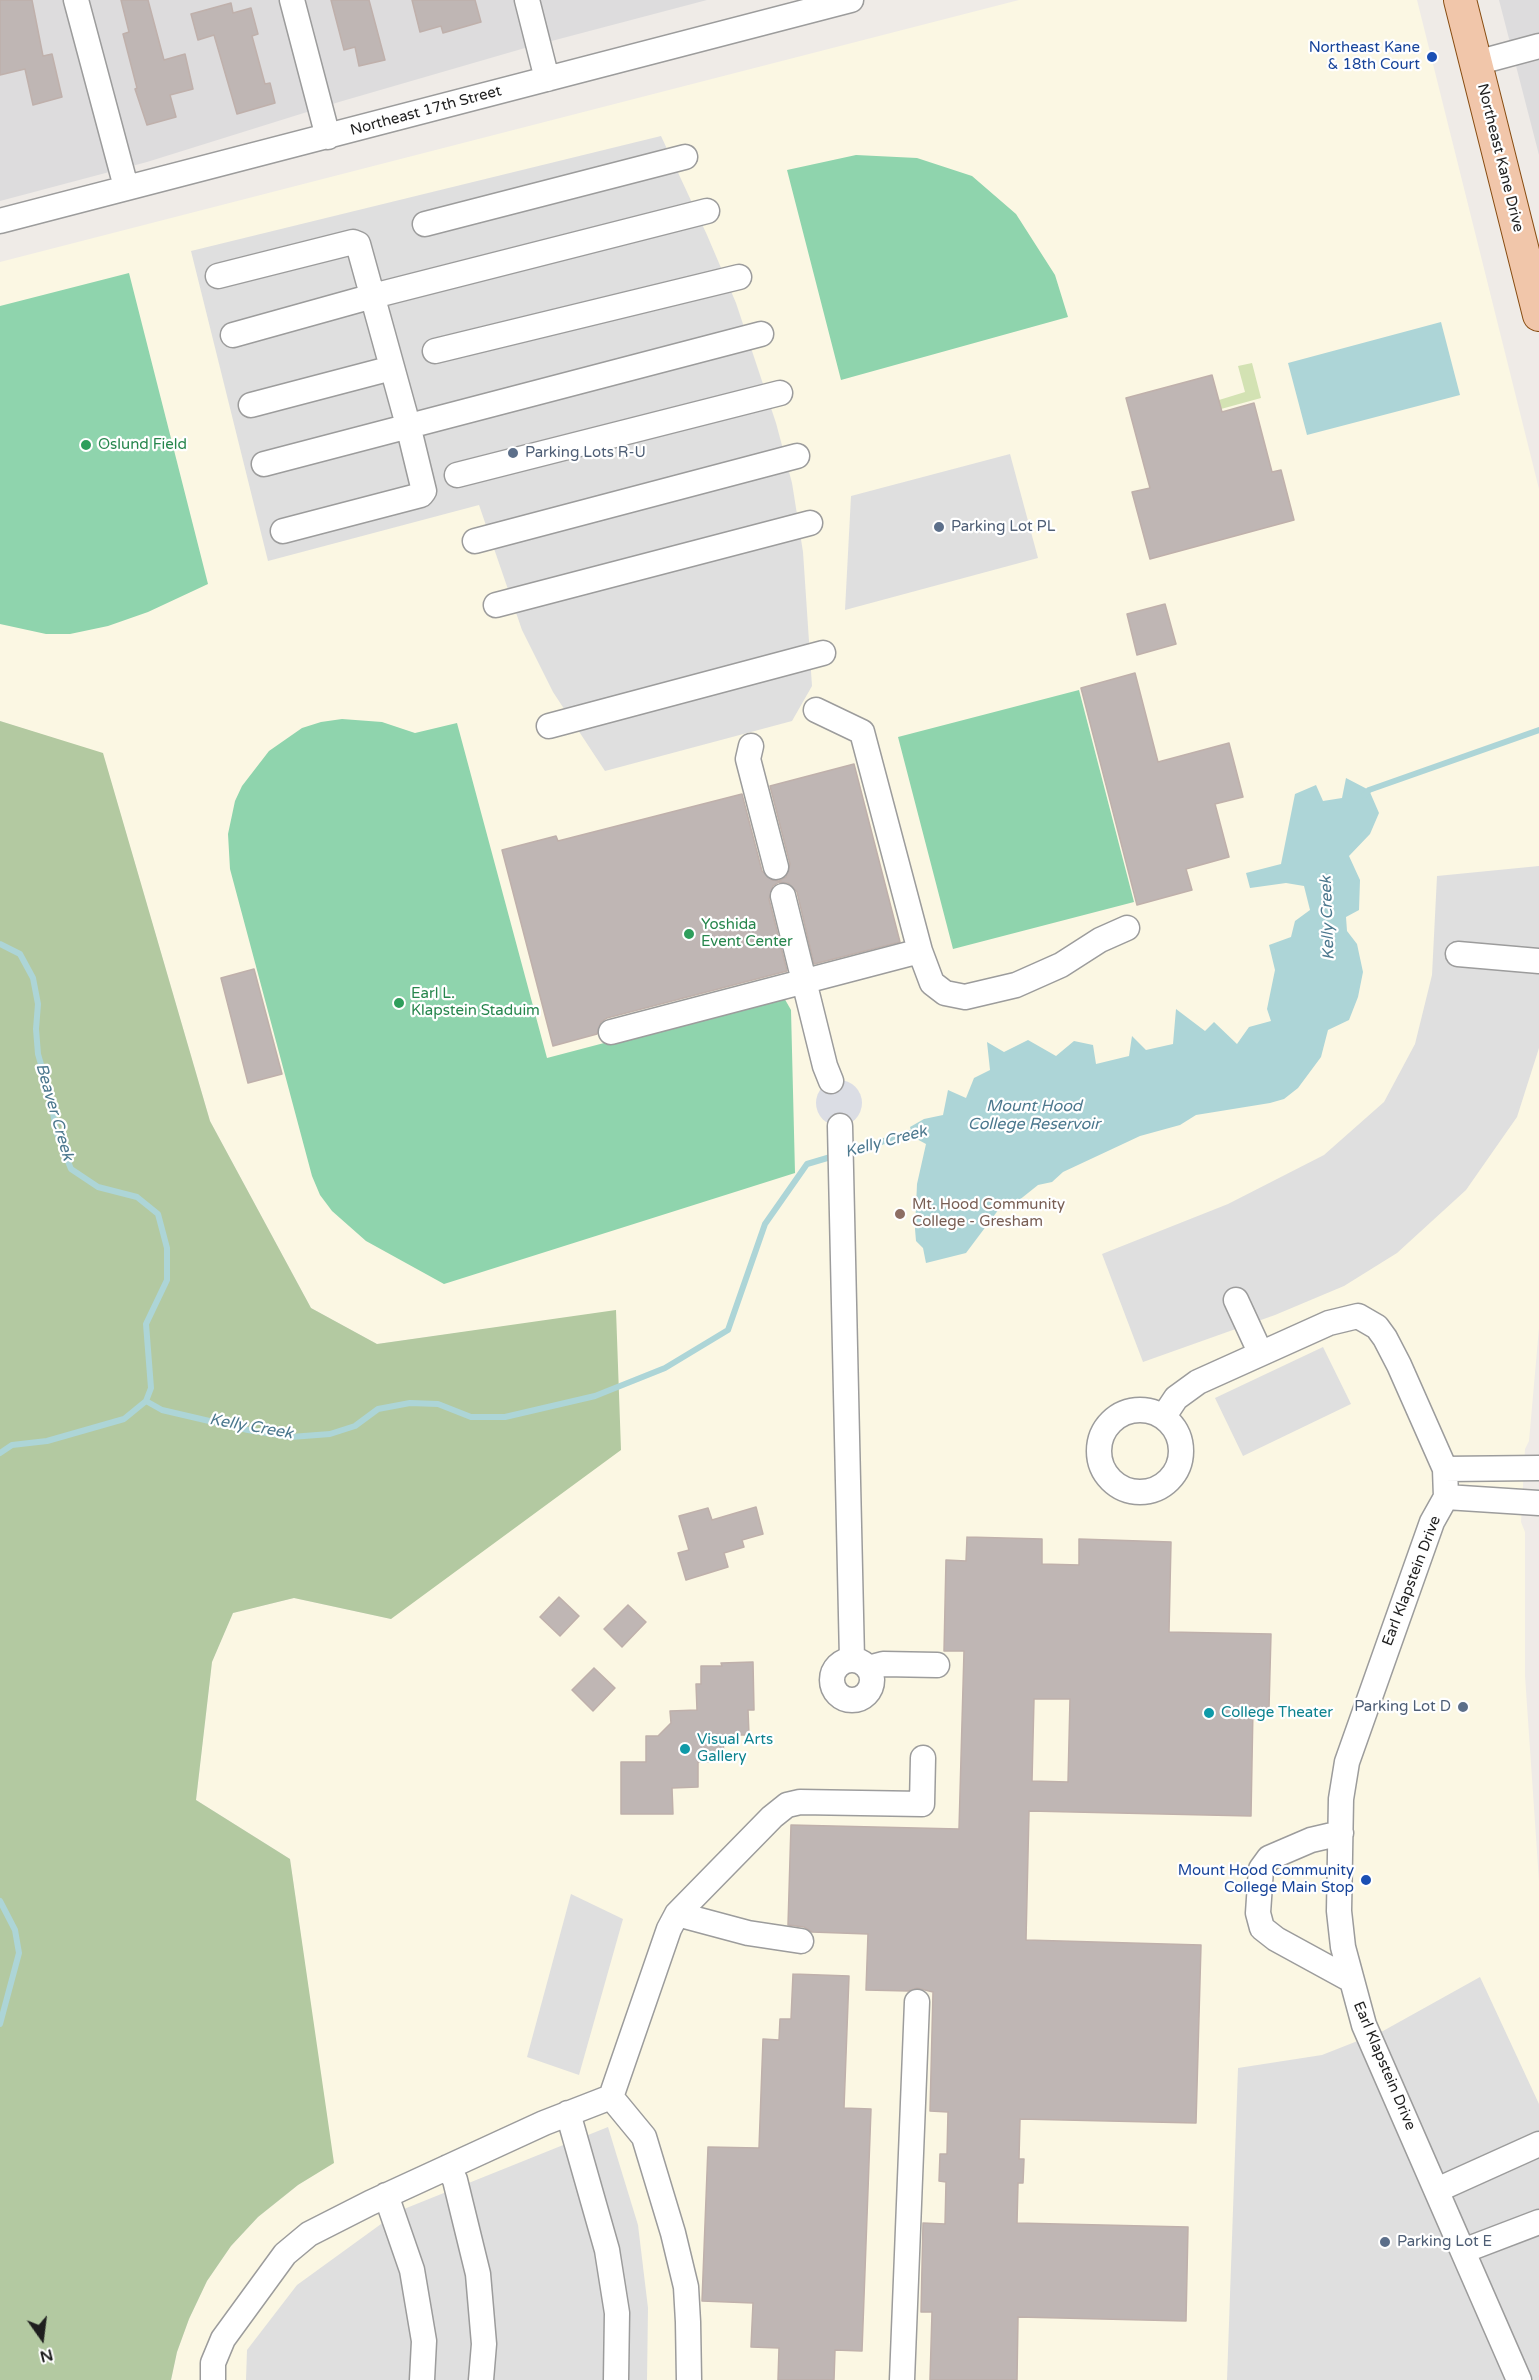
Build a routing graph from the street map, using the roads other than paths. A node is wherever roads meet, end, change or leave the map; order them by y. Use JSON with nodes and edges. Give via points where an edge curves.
{"nodes":[{"id":1,"x":76,"y":0,"type":"edge"},
{"id":2,"x":292,"y":0,"type":"edge"},
{"id":3,"x":527,"y":0,"type":"edge"},
{"id":4,"x":851,"y":0,"type":"edge"},
{"id":5,"x":1460,"y":0,"type":"edge"},
{"id":6,"x":1539,"y":46,"type":"edge"},
{"id":7,"x":1476,"y":63,"type":"junction"},
{"id":8,"x":547,"y":79,"type":"junction"},
{"id":9,"x":328,"y":137,"type":"junction"},
{"id":10,"x":685,"y":157,"type":"dead end"},
{"id":11,"x":126,"y":187,"type":"junction"},
{"id":12,"x":707,"y":211,"type":"dead end"},
{"id":13,"x":0,"y":221,"type":"edge"},
{"id":14,"x":425,"y":224,"type":"dead end"},
{"id":15,"x":218,"y":276,"type":"dead end"},
{"id":16,"x":739,"y":277,"type":"dead end"},
{"id":17,"x":373,"y":296,"type":"junction"},
{"id":18,"x":1539,"y":315,"type":"edge"},
{"id":19,"x":761,"y":334,"type":"dead end"},
{"id":20,"x":233,"y":335,"type":"dead end"},
{"id":21,"x":435,"y":351,"type":"dead end"},
{"id":22,"x":392,"y":368,"type":"junction"},
{"id":23,"x":780,"y":393,"type":"dead end"},
{"id":24,"x":251,"y":405,"type":"dead end"},
{"id":25,"x":408,"y":425,"type":"junction"},
{"id":26,"x":797,"y":456,"type":"dead end"},
{"id":27,"x":264,"y":464,"type":"dead end"},
{"id":28,"x":457,"y":475,"type":"dead end"},
{"id":29,"x":810,"y":523,"type":"dead end"},
{"id":30,"x":283,"y":531,"type":"dead end"},
{"id":31,"x":475,"y":541,"type":"dead end"},
{"id":32,"x":496,"y":605,"type":"dead end"},
{"id":33,"x":823,"y":653,"type":"dead end"},
{"id":34,"x":816,"y":710,"type":"dead end"},
{"id":35,"x":549,"y":726,"type":"dead end"},
{"id":36,"x":752,"y":746,"type":"dead end"},
{"id":37,"x":776,"y":867,"type":"dead end"},
{"id":38,"x":783,"y":896,"type":"dead end"},
{"id":39,"x":1127,"y":928,"type":"dead end"},
{"id":40,"x":920,"y":951,"type":"junction"},
{"id":41,"x":1458,"y":954,"type":"dead end"},
{"id":42,"x":1539,"y":961,"type":"edge"},
{"id":43,"x":804,"y":982,"type":"junction"},
{"id":44,"x":611,"y":1032,"type":"dead end"},
{"id":45,"x":831,"y":1081,"type":"dead end"},
{"id":46,"x":840,"y":1126,"type":"dead end"},
{"id":47,"x":1236,"y":1300,"type":"dead end"},
{"id":48,"x":1260,"y":1352,"type":"junction"},
{"id":49,"x":1164,"y":1416,"type":"dead end"},
{"id":50,"x":1446,"y":1468,"type":"junction"},
{"id":51,"x":1539,"y":1468,"type":"edge"},
{"id":52,"x":1446,"y":1497,"type":"junction"},
{"id":53,"x":1539,"y":1503,"type":"edge"},
{"id":54,"x":937,"y":1665,"type":"dead end"},
{"id":55,"x":923,"y":1758,"type":"dead end"},
{"id":56,"x":1341,"y":1833,"type":"junction"},
{"id":57,"x":676,"y":1914,"type":"junction"},
{"id":58,"x":801,"y":1941,"type":"dead end"},
{"id":59,"x":1350,"y":1980,"type":"junction"},
{"id":60,"x":917,"y":2002,"type":"dead end"},
{"id":61,"x":611,"y":2097,"type":"junction"},
{"id":62,"x":568,"y":2113,"type":"junction"},
{"id":63,"x":1539,"y":2144,"type":"edge"},
{"id":64,"x":448,"y":2167,"type":"junction"},
{"id":65,"x":1437,"y":2190,"type":"junction"},
{"id":66,"x":386,"y":2195,"type":"junction"},
{"id":67,"x":1539,"y":2222,"type":"edge"},
{"id":68,"x":1463,"y":2251,"type":"junction"},
{"id":69,"x":213,"y":2380,"type":"edge"},
{"id":70,"x":422,"y":2380,"type":"edge"},
{"id":71,"x":481,"y":2380,"type":"edge"},
{"id":72,"x":616,"y":2380,"type":"edge"},
{"id":73,"x":689,"y":2380,"type":"edge"},
{"id":74,"x":902,"y":2380,"type":"edge"},
{"id":75,"x":1519,"y":2380,"type":"edge"}],
"edges":[{"from":1,"to":11,"type":"street"},
{"from":2,"to":9,"type":"street"},
{"from":3,"to":8,"type":"street"},
{"from":4,"to":8,"type":"street","name":"Northeast 17th Street"},
{"from":5,"to":7,"type":"main road","name":"Northeast Kane Drive"},
{"from":6,"to":7,"type":"street"},
{"from":7,"to":18,"type":"main road","name":"Northeast Kane Drive"},
{"from":8,"to":9,"type":"street","name":"Northeast 17th Street"},
{"from":9,"to":11,"type":"street","name":"Northeast 17th Street"},
{"from":10,"to":14,"type":"street"},
{"from":11,"to":13,"type":"street","name":"Northeast 17th Street"},
{"from":12,"to":17,"type":"street"},
{"from":15,"to":17,"type":"street","via":[[353,242],[361,250]]},
{"from":16,"to":21,"type":"street"},
{"from":17,"to":20,"type":"street"},
{"from":17,"to":22,"type":"street"},
{"from":19,"to":25,"type":"street"},
{"from":22,"to":24,"type":"street"},
{"from":22,"to":25,"type":"street"},
{"from":23,"to":28,"type":"street"},
{"from":25,"to":27,"type":"street"},
{"from":25,"to":30,"type":"street","via":[[424,491],[420,495]]},
{"from":26,"to":31,"type":"street"},
{"from":29,"to":32,"type":"street"},
{"from":33,"to":35,"type":"street"},
{"from":34,"to":40,"type":"street","via":[[862,732]]},
{"from":36,"to":37,"type":"street","via":[[748,759]]},
{"from":38,"to":43,"type":"street"},
{"from":39,"to":40,"type":"street","via":[[1016,985],[965,997],[945,993],[932,982]]},
{"from":40,"to":43,"type":"street"},
{"from":41,"to":42,"type":"street"},
{"from":43,"to":44,"type":"street"},
{"from":43,"to":45,"type":"street"},
{"from":46,"to":54,"type":"street","via":[[860,1664]]},
{"from":47,"to":48,"type":"street"},
{"from":48,"to":49,"type":"street","name":"Earl Klapstein Drive","via":[[1198,1382],[1176,1398]]},
{"from":48,"to":50,"type":"street","name":"Earl Klapstein Drive","via":[[1329,1323],[1358,1316],[1377,1327],[1399,1365]]},
{"from":50,"to":51,"type":"street"},
{"from":50,"to":52,"type":"street","name":"Earl Klapstein Drive"},
{"from":52,"to":53,"type":"street","name":"Earl Klapstein Drive"},
{"from":52,"to":56,"type":"street","name":"Earl Klapstein Drive","via":[[1431,1522],[1347,1762]]},
{"from":55,"to":57,"type":"street","via":[[922,1804],[787,1805]]},
{"from":56,"to":59,"type":"street","name":"Earl Klapstein Drive","via":[[1340,1911]]},
{"from":56,"to":59,"type":"street","via":[[1311,1840],[1269,1858],[1261,1869],[1258,1913],[1262,1928],[1276,1939]]},
{"from":57,"to":58,"type":"street","via":[[748,1933]]},
{"from":57,"to":61,"type":"street"},
{"from":59,"to":65,"type":"street","name":"Earl Klapstein Drive","via":[[1364,2025]]},
{"from":60,"to":74,"type":"street"},
{"from":61,"to":62,"type":"street"},
{"from":61,"to":73,"type":"street","via":[[644,2137],[673,2233],[686,2287]]},
{"from":62,"to":64,"type":"street"},
{"from":62,"to":72,"type":"street","via":[[607,2250],[617,2313]]},
{"from":63,"to":65,"type":"street"},
{"from":64,"to":66,"type":"street"},
{"from":64,"to":71,"type":"street","via":[[455,2180],[478,2274],[484,2344]]},
{"from":65,"to":68,"type":"street","name":"Earl Klapstein Drive"},
{"from":66,"to":69,"type":"street","via":[[309,2234],[285,2253],[223,2339],[213,2363]]},
{"from":66,"to":70,"type":"street","via":[[412,2270],[424,2341]]},
{"from":67,"to":68,"type":"street"},
{"from":68,"to":75,"type":"street","name":"Earl Klapstein Drive"}]}
